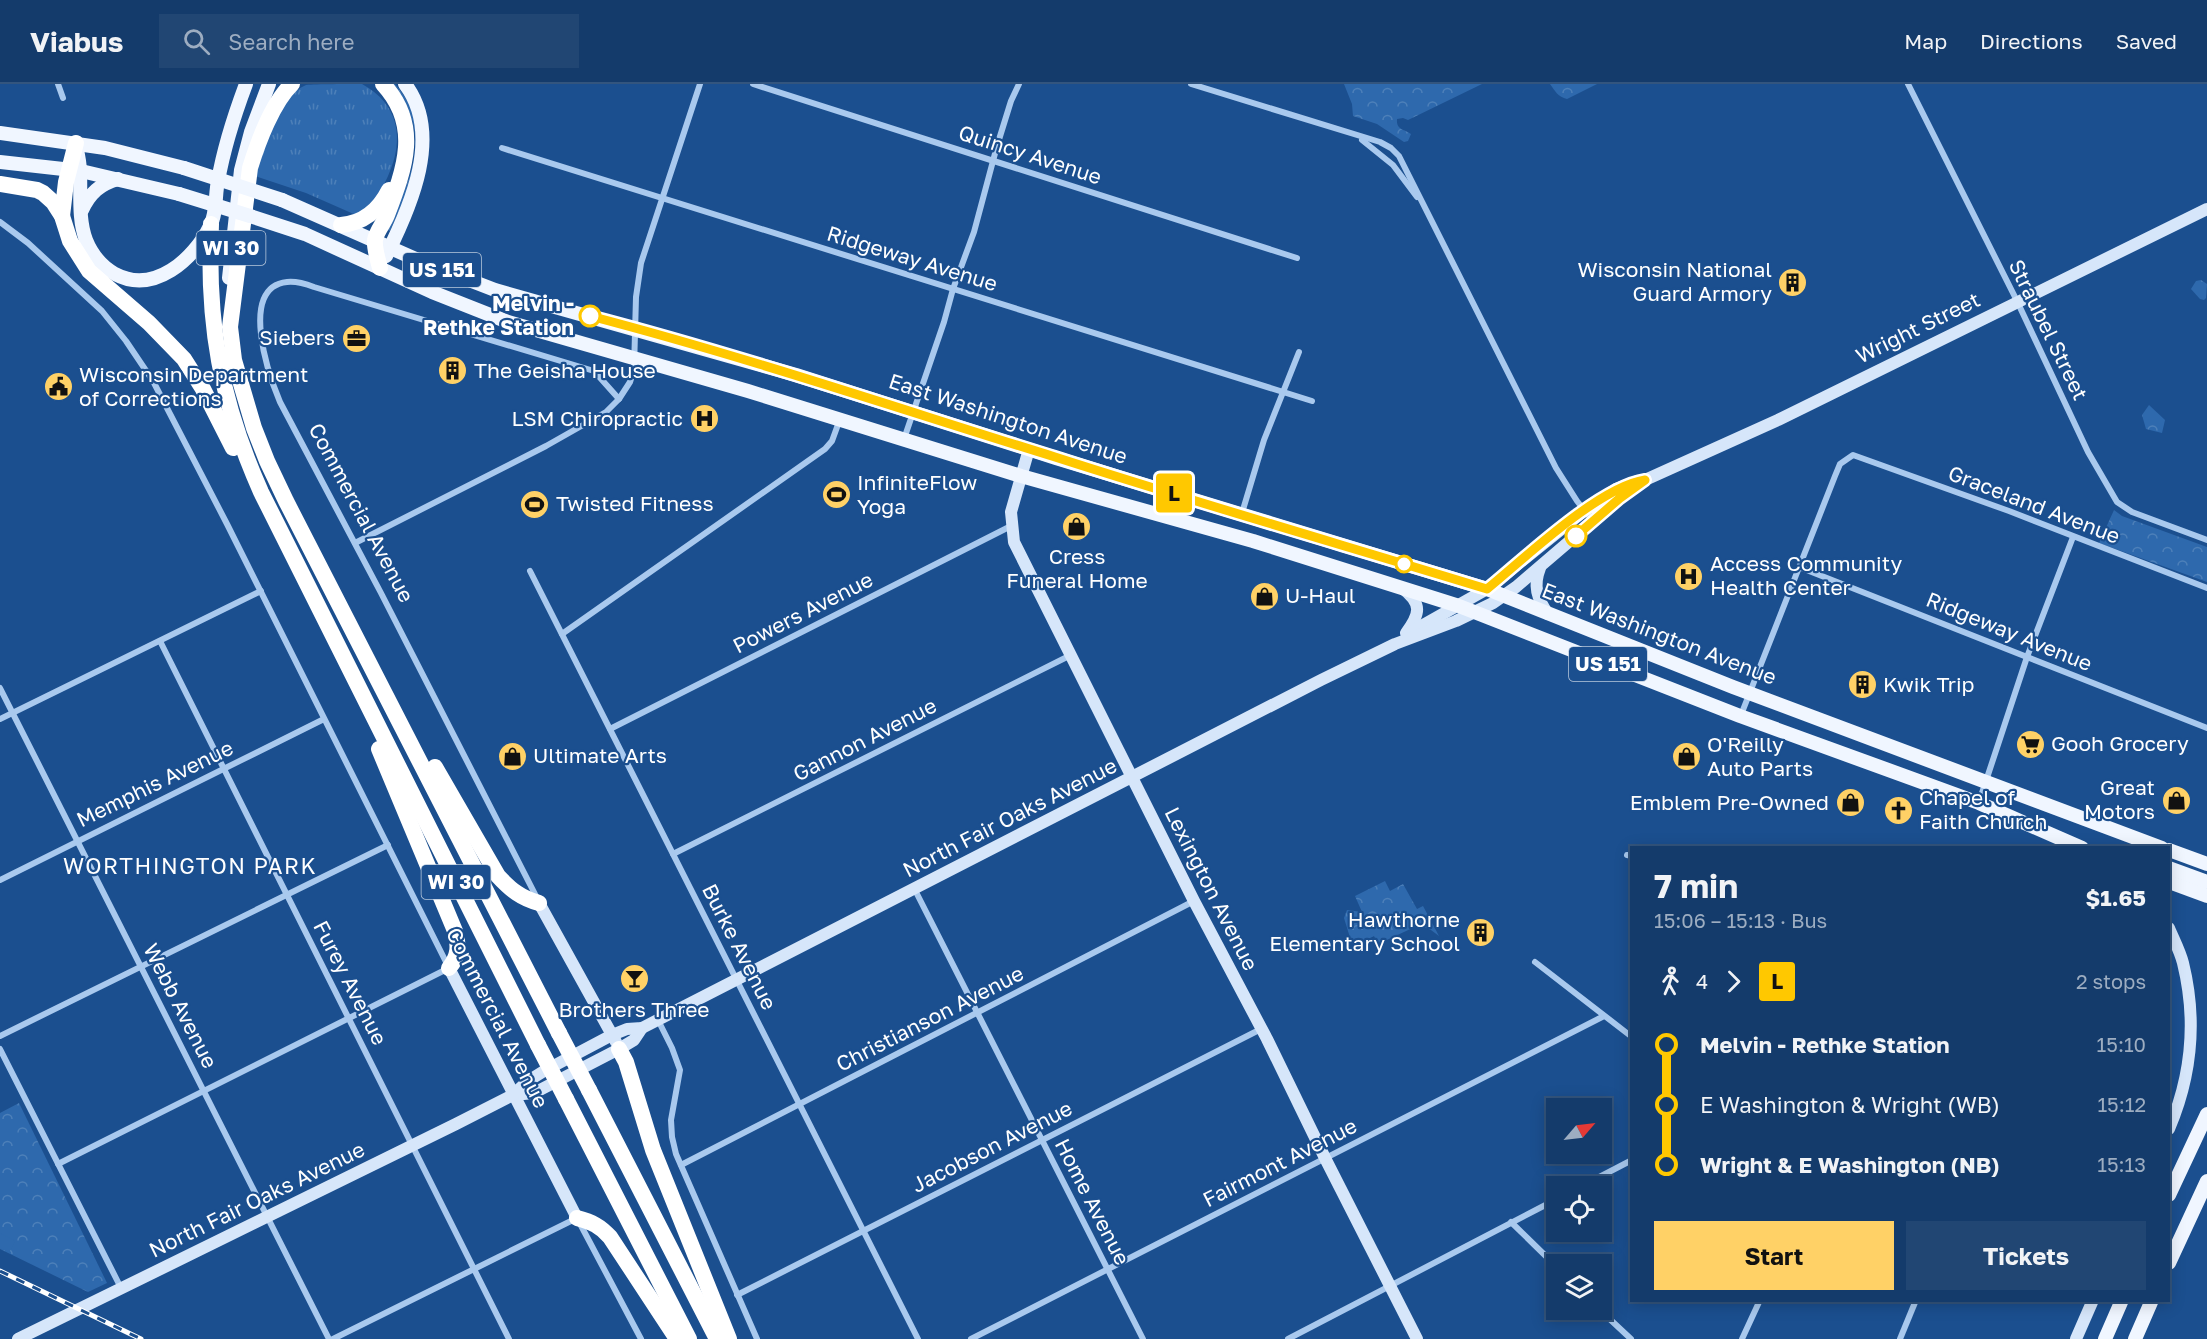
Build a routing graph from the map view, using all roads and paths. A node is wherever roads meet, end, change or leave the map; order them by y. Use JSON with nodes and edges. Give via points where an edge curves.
{"nodes":[{"id":1,"x":58,"y":84,"type":"edge"},
{"id":2,"x":246,"y":84,"type":"edge"},
{"id":3,"x":269,"y":84,"type":"edge"},
{"id":4,"x":292,"y":84,"type":"edge"},
{"id":5,"x":382,"y":84,"type":"edge"},
{"id":6,"x":405,"y":84,"type":"edge"},
{"id":7,"x":700,"y":84,"type":"edge"},
{"id":8,"x":753,"y":84,"type":"edge"},
{"id":9,"x":1019,"y":84,"type":"edge"},
{"id":10,"x":1191,"y":84,"type":"edge"},
{"id":11,"x":1908,"y":84,"type":"edge"},
{"id":12,"x":63,"y":98,"type":"dead end"},
{"id":13,"x":0,"y":132,"type":"edge"},
{"id":14,"x":1357,"y":136,"type":"junction"},
{"id":15,"x":76,"y":143,"type":"junction"},
{"id":16,"x":502,"y":148,"type":"dead end"},
{"id":17,"x":993,"y":161,"type":"junction"},
{"id":18,"x":0,"y":162,"type":"edge"},
{"id":19,"x":402,"y":165,"type":"junction"},
{"id":20,"x":74,"y":171,"type":"junction"},
{"id":21,"x":118,"y":178,"type":"junction"},
{"id":22,"x":0,"y":184,"type":"edge"},
{"id":23,"x":661,"y":198,"type":"junction"},
{"id":24,"x":1423,"y":206,"type":"junction"},
{"id":25,"x":2207,"y":209,"type":"edge"},
{"id":26,"x":82,"y":212,"type":"junction"},
{"id":27,"x":62,"y":216,"type":"junction"},
{"id":28,"x":0,"y":222,"type":"edge"},
{"id":29,"x":211,"y":224,"type":"junction"},
{"id":30,"x":341,"y":225,"type":"junction"},
{"id":31,"x":383,"y":244,"type":"junction"},
{"id":32,"x":1297,"y":258,"type":"dead end"},
{"id":33,"x":380,"y":268,"type":"junction"},
{"id":34,"x":953,"y":289,"type":"junction"},
{"id":35,"x":2017,"y":301,"type":"junction"},
{"id":36,"x":230,"y":327,"type":"junction"},
{"id":37,"x":636,"y":329,"type":"junction"},
{"id":38,"x":1299,"y":352,"type":"dead end"},
{"id":39,"x":634,"y":358,"type":"junction"},
{"id":40,"x":1283,"y":392,"type":"junction"},
{"id":41,"x":619,"y":399,"type":"junction"},
{"id":42,"x":1312,"y":401,"type":"dead end"},
{"id":43,"x":913,"y":411,"type":"junction"},
{"id":44,"x":840,"y":419,"type":"junction"},
{"id":45,"x":904,"y":439,"type":"junction"},
{"id":46,"x":1029,"y":449,"type":"junction"},
{"id":47,"x":1021,"y":476,"type":"junction"},
{"id":48,"x":1645,"y":480,"type":"junction"},
{"id":49,"x":261,"y":492,"type":"junction"},
{"id":50,"x":1585,"y":510,"type":"junction"},
{"id":51,"x":1242,"y":513,"type":"junction"},
{"id":52,"x":1593,"y":521,"type":"junction"},
{"id":53,"x":1011,"y":526,"type":"junction"},
{"id":54,"x":2073,"y":537,"type":"junction"},
{"id":55,"x":2207,"y":540,"type":"edge"},
{"id":56,"x":356,"y":543,"type":"junction"},
{"id":57,"x":1540,"y":567,"type":"junction"},
{"id":58,"x":1799,"y":567,"type":"junction"},
{"id":59,"x":530,"y":571,"type":"dead end"},
{"id":60,"x":322,"y":572,"type":"junction"},
{"id":61,"x":1401,"y":587,"type":"junction"},
{"id":62,"x":2207,"y":588,"type":"edge"},
{"id":63,"x":1487,"y":589,"type":"junction"},
{"id":64,"x":261,"y":591,"type":"junction"},
{"id":65,"x":1504,"y":596,"type":"junction"},
{"id":66,"x":1459,"y":606,"type":"junction"},
{"id":67,"x":1475,"y":612,"type":"junction"},
{"id":68,"x":1548,"y":614,"type":"junction"},
{"id":69,"x":562,"y":634,"type":"junction"},
{"id":70,"x":1399,"y":640,"type":"junction"},
{"id":71,"x":160,"y":641,"type":"junction"},
{"id":72,"x":1071,"y":655,"type":"junction"},
{"id":73,"x":2027,"y":657,"type":"junction"},
{"id":74,"x":0,"y":688,"type":"edge"},
{"id":75,"x":1750,"y":694,"type":"junction"},
{"id":76,"x":12,"y":713,"type":"junction"},
{"id":77,"x":1740,"y":716,"type":"junction"},
{"id":78,"x":374,"y":718,"type":"junction"},
{"id":79,"x":0,"y":719,"type":"edge"},
{"id":80,"x":324,"y":719,"type":"junction"},
{"id":81,"x":2207,"y":728,"type":"edge"},
{"id":82,"x":610,"y":729,"type":"junction"},
{"id":83,"x":224,"y":768,"type":"junction"},
{"id":84,"x":1132,"y":777,"type":"junction"},
{"id":85,"x":1985,"y":783,"type":"junction"},
{"id":86,"x":1979,"y":803,"type":"junction"},
{"id":87,"x":77,"y":841,"type":"junction"},
{"id":88,"x":388,"y":846,"type":"junction"},
{"id":89,"x":2077,"y":846,"type":"edge"},
{"id":90,"x":2157,"y":846,"type":"edge"},
{"id":91,"x":2170,"y":850,"type":"edge"},
{"id":92,"x":673,"y":854,"type":"junction"},
{"id":93,"x":2207,"y":864,"type":"edge"},
{"id":94,"x":2170,"y":868,"type":"edge"},
{"id":95,"x":0,"y":880,"type":"edge"},
{"id":96,"x":2170,"y":882,"type":"edge"},
{"id":97,"x":2207,"y":882,"type":"edge"},
{"id":98,"x":914,"y":888,"type":"junction"},
{"id":99,"x":2184,"y":888,"type":"junction"},
{"id":100,"x":287,"y":895,"type":"junction"},
{"id":101,"x":2207,"y":896,"type":"edge"},
{"id":102,"x":1194,"y":901,"type":"junction"},
{"id":103,"x":539,"y":903,"type":"junction"},
{"id":104,"x":2207,"y":905,"type":"edge"},
{"id":105,"x":2170,"y":931,"type":"edge"},
{"id":106,"x":1535,"y":962,"type":"dead end"},
{"id":107,"x":142,"y":966,"type":"junction"},
{"id":108,"x":449,"y":968,"type":"junction"},
{"id":109,"x":736,"y":979,"type":"junction"},
{"id":110,"x":978,"y":1013,"type":"junction"},
{"id":111,"x":1604,"y":1016,"type":"junction"},
{"id":112,"x":349,"y":1018,"type":"junction"},
{"id":113,"x":657,"y":1020,"type":"junction"},
{"id":114,"x":1261,"y":1028,"type":"junction"},
{"id":115,"x":0,"y":1036,"type":"edge"},
{"id":116,"x":1630,"y":1036,"type":"edge"},
{"id":117,"x":616,"y":1042,"type":"junction"},
{"id":118,"x":0,"y":1049,"type":"edge"},
{"id":119,"x":204,"y":1090,"type":"junction"},
{"id":120,"x":513,"y":1095,"type":"junction"},
{"id":121,"x":800,"y":1104,"type":"junction"},
{"id":122,"x":2172,"y":1114,"type":"edge"},
{"id":123,"x":2207,"y":1114,"type":"edge"},
{"id":124,"x":1042,"y":1140,"type":"junction"},
{"id":125,"x":412,"y":1145,"type":"junction"},
{"id":126,"x":1325,"y":1158,"type":"junction"},
{"id":127,"x":1630,"y":1161,"type":"edge"},
{"id":128,"x":58,"y":1164,"type":"junction"},
{"id":129,"x":681,"y":1165,"type":"junction"},
{"id":130,"x":1601,"y":1176,"type":"edge"},
{"id":131,"x":2207,"y":1181,"type":"edge"},
{"id":132,"x":2170,"y":1193,"type":"edge"},
{"id":133,"x":1546,"y":1204,"type":"edge"},
{"id":134,"x":268,"y":1216,"type":"junction"},
{"id":135,"x":577,"y":1218,"type":"junction"},
{"id":136,"x":1511,"y":1222,"type":"junction"},
{"id":137,"x":864,"y":1230,"type":"junction"},
{"id":138,"x":1546,"y":1256,"type":"edge"},
{"id":139,"x":2170,"y":1261,"type":"edge"},
{"id":140,"x":474,"y":1269,"type":"junction"},
{"id":141,"x":1108,"y":1269,"type":"junction"},
{"id":142,"x":1390,"y":1287,"type":"junction"},
{"id":143,"x":121,"y":1288,"type":"junction"},
{"id":144,"x":737,"y":1294,"type":"junction"},
{"id":145,"x":1759,"y":1302,"type":"edge"},
{"id":146,"x":1915,"y":1302,"type":"edge"},
{"id":147,"x":2092,"y":1302,"type":"edge"},
{"id":148,"x":2121,"y":1302,"type":"edge"},
{"id":149,"x":2151,"y":1302,"type":"edge"},
{"id":150,"x":1611,"y":1320,"type":"edge"},
{"id":151,"x":18,"y":1339,"type":"edge"},
{"id":152,"x":331,"y":1339,"type":"edge"},
{"id":153,"x":509,"y":1339,"type":"edge"},
{"id":154,"x":641,"y":1339,"type":"edge"},
{"id":155,"x":677,"y":1339,"type":"edge"},
{"id":156,"x":689,"y":1339,"type":"edge"},
{"id":157,"x":717,"y":1339,"type":"edge"},
{"id":158,"x":729,"y":1339,"type":"edge"},
{"id":159,"x":757,"y":1339,"type":"edge"},
{"id":160,"x":918,"y":1339,"type":"edge"},
{"id":161,"x":971,"y":1339,"type":"edge"},
{"id":162,"x":1143,"y":1339,"type":"edge"},
{"id":163,"x":1288,"y":1339,"type":"edge"},
{"id":164,"x":1418,"y":1339,"type":"edge"},
{"id":165,"x":1631,"y":1339,"type":"edge"},
{"id":166,"x":1742,"y":1339,"type":"edge"},
{"id":167,"x":1900,"y":1339,"type":"edge"},
{"id":168,"x":2076,"y":1339,"type":"edge"},
{"id":169,"x":2105,"y":1339,"type":"edge"},
{"id":170,"x":2135,"y":1339,"type":"edge"}],
"edges":[{"from":1,"to":12,"type":"street"},
{"from":2,"to":29,"type":"main road","number":"WI 30","via":[[231,124]]},
{"from":3,"to":36,"type":"main road","number":"WI 30","via":[[241,170],[228,285]]},
{"from":4,"to":36,"type":"highway","via":[[270,119],[250,168]]},
{"from":5,"to":19,"type":"highway","via":[[399,105],[405,121],[407,140]]},
{"from":6,"to":31,"type":"main road","via":[[418,108],[422,126],[421,159],[408,204]]},
{"from":7,"to":23,"type":"street"},
{"from":8,"to":17,"type":"street","name":"Quincy Avenue"},
{"from":9,"to":17,"type":"street"},
{"from":10,"to":14,"type":"street"},
{"from":11,"to":35,"type":"street","name":"Straubel Street"},
{"from":13,"to":15,"type":"main road","name":"East Washington Avenue","number":"US 151"},
{"from":14,"to":24,"type":"street","via":[[1393,165]]},
{"from":14,"to":24,"type":"street","via":[[1387,145],[1399,156]]},
{"from":15,"to":20,"type":"highway"},
{"from":15,"to":30,"type":"main road","name":"East Washington Avenue","number":"US 151","bridge":true,"via":[[184,168],[282,200]]},
{"from":16,"to":23,"type":"street","name":"Ridgeway Avenue"},
{"from":17,"to":32,"type":"street","name":"Quincy Avenue"},
{"from":17,"to":34,"type":"street","via":[[974,232]]},
{"from":18,"to":20,"type":"main road","number":"US 151"},
{"from":19,"to":30,"type":"highway","via":[[377,207],[360,221]]},
{"from":19,"to":31,"type":"highway"},
{"from":20,"to":21,"type":"main road","number":"US 151"},
{"from":20,"to":26,"type":"main road"},
{"from":20,"to":27,"type":"highway"},
{"from":21,"to":26,"type":"main road","via":[[106,182],[88,197]]},
{"from":21,"to":33,"type":"main road","number":"US 151","bridge":true,"via":[[278,225]]},
{"from":22,"to":27,"type":"highway","via":[[43,193]]},
{"from":23,"to":34,"type":"street","name":"Ridgeway Avenue"},
{"from":23,"to":37,"type":"street","via":[[640,268]]},
{"from":24,"to":50,"type":"street","via":[[1556,468]]},
{"from":25,"to":35,"type":"street","name":"Wright Street"},
{"from":26,"to":29,"type":"main road","via":[[85,239],[97,260],[120,276],[133,279],[156,278],[177,267]]},
{"from":27,"to":49,"type":"highway","via":[[70,241],[89,271],[184,359]]},
{"from":28,"to":64,"type":"street","name":"Commercial Avenue","via":[[70,280],[111,322],[153,381]]},
{"from":29,"to":49,"type":"highway","number":"WI 30","via":[[209,268],[218,363],[237,434]]},
{"from":30,"to":31,"type":"main road","name":"East Washington Avenue","number":"US 151"},
{"from":31,"to":33,"type":"highway"},
{"from":31,"to":37,"type":"main road","name":"East Washington Avenue","number":"US 151","via":[[479,284]]},
{"from":33,"to":39,"type":"main road","number":"US 151","via":[[477,311]]},
{"from":34,"to":40,"type":"street","name":"Ridgeway Avenue"},
{"from":34,"to":43,"type":"street"},
{"from":35,"to":48,"type":"street","name":"Wright Street","via":[[1778,420]]},
{"from":35,"to":55,"type":"street","name":"Straubel Street","via":[[2088,452],[2117,502],[2132,512]]},
{"from":36,"to":60,"type":"highway","number":"WI 30","via":[[234,360],[254,428]]},
{"from":37,"to":39,"type":"street"},
{"from":37,"to":43,"type":"main road","name":"East Washington Avenue","number":"US 151"},
{"from":38,"to":40,"type":"street"},
{"from":39,"to":41,"type":"street","via":[[630,382]]},
{"from":39,"to":44,"type":"main road","number":"US 151"},
{"from":40,"to":42,"type":"street","name":"Ridgeway Avenue"},
{"from":40,"to":51,"type":"street"},
{"from":41,"to":56,"type":"street","via":[[606,412],[546,446]]},
{"from":41,"to":56,"type":"street","name":"Commercial Avenue","via":[[594,371],[297,282],[279,284],[264,297],[261,314],[268,374]]},
{"from":43,"to":45,"type":"street"},
{"from":43,"to":46,"type":"main road","name":"East Washington Avenue","number":"US 151"},
{"from":44,"to":45,"type":"main road","number":"US 151"},
{"from":44,"to":69,"type":"street","via":[[825,449]]},
{"from":45,"to":47,"type":"main road","number":"US 151"},
{"from":46,"to":47,"type":"street","name":"Lexington Avenue"},
{"from":46,"to":51,"type":"main road","name":"East Washington Avenue","number":"US 151"},
{"from":47,"to":53,"type":"street","name":"Lexington Avenue"},
{"from":47,"to":61,"type":"main road","number":"US 151"},
{"from":48,"to":50,"type":"street","name":"Wright Street","via":[[1616,489]]},
{"from":48,"to":52,"type":"street","name":"Wright Street"},
{"from":49,"to":78,"type":"highway","number":"WI 30"},
{"from":50,"to":52,"type":"street"},
{"from":50,"to":63,"type":"street","name":"Wright Street"},
{"from":51,"to":63,"type":"main road","name":"East Washington Avenue","number":"US 151"},
{"from":52,"to":57,"type":"street","name":"Wright Street"},
{"from":53,"to":72,"type":"street","name":"Lexington Avenue","via":[[1017,550]]},
{"from":53,"to":82,"type":"street","name":"Powers Avenue"},
{"from":54,"to":58,"type":"street","name":"Graceland Avenue","via":[[1853,456],[1840,464]]},
{"from":54,"to":62,"type":"street","name":"Graceland Avenue"},
{"from":54,"to":73,"type":"street"},
{"from":56,"to":103,"type":"street","name":"Commercial Avenue"},
{"from":57,"to":65,"type":"street","name":"Wright Street"},
{"from":57,"to":68,"type":"street","via":[[1536,591]]},
{"from":58,"to":73,"type":"street","name":"Ridgeway Avenue"},
{"from":58,"to":75,"type":"street"},
{"from":59,"to":69,"type":"street","name":"Burke Avenue"},
{"from":60,"to":103,"type":"highway","via":[[498,876],[524,899]]},
{"from":60,"to":157,"type":"highway","number":"WI 30","bridge":true},
{"from":61,"to":66,"type":"main road","number":"US 151"},
{"from":61,"to":70,"type":"street","via":[[1413,597],[1417,608],[1416,618]]},
{"from":63,"to":65,"type":"main road","name":"East Washington Avenue","number":"US 151"},
{"from":63,"to":66,"type":"street","name":"North Fair Oaks Avenue"},
{"from":64,"to":71,"type":"street"},
{"from":64,"to":80,"type":"street","name":"Commercial Avenue"},
{"from":65,"to":67,"type":"street","name":"North Fair Oaks Avenue"},
{"from":65,"to":68,"type":"main road","name":"East Washington Avenue","number":"US 151"},
{"from":66,"to":67,"type":"main road","number":"US 151"},
{"from":66,"to":70,"type":"street","name":"North Fair Oaks Avenue"},
{"from":67,"to":70,"type":"street","name":"North Fair Oaks Avenue","via":[[1412,639]]},
{"from":67,"to":77,"type":"main road","number":"US 151"},
{"from":68,"to":75,"type":"main road","name":"East Washington Avenue","number":"US 151"},
{"from":69,"to":82,"type":"street","name":"Burke Avenue"},
{"from":70,"to":84,"type":"street","name":"North Fair Oaks Avenue"},
{"from":71,"to":76,"type":"street"},
{"from":71,"to":83,"type":"street","name":"Furey Avenue"},
{"from":72,"to":84,"type":"street","name":"Lexington Avenue"},
{"from":72,"to":92,"type":"street","name":"Gannon Avenue"},
{"from":73,"to":81,"type":"street","name":"Ridgeway Avenue"},
{"from":73,"to":85,"type":"street"},
{"from":74,"to":76,"type":"street","name":"Webb Avenue"},
{"from":75,"to":77,"type":"street"},
{"from":75,"to":85,"type":"main road","name":"East Washington Avenue","number":"US 151"},
{"from":76,"to":79,"type":"street"},
{"from":76,"to":87,"type":"street","name":"Webb Avenue"},
{"from":77,"to":86,"type":"main road","number":"US 151"},
{"from":78,"to":108,"type":"highway","via":[[380,752],[459,944]]},
{"from":78,"to":156,"type":"highway","number":"WI 30","bridge":true},
{"from":80,"to":83,"type":"street","name":"Memphis Avenue"},
{"from":80,"to":88,"type":"street","name":"Commercial Avenue"},
{"from":82,"to":92,"type":"street","name":"Burke Avenue"},
{"from":83,"to":87,"type":"street","name":"Memphis Avenue"},
{"from":83,"to":100,"type":"street","name":"Furey Avenue"},
{"from":84,"to":98,"type":"street","name":"North Fair Oaks Avenue"},
{"from":84,"to":102,"type":"street","name":"Lexington Avenue"},
{"from":85,"to":86,"type":"street"},
{"from":85,"to":90,"type":"main road","name":"East Washington Avenue","number":"US 151"},
{"from":86,"to":89,"type":"main road","number":"US 151"},
{"from":87,"to":95,"type":"street","name":"Memphis Avenue"},
{"from":87,"to":107,"type":"street","name":"Webb Avenue"},
{"from":88,"to":100,"type":"street"},
{"from":88,"to":108,"type":"street","name":"Commercial Avenue"},
{"from":91,"to":93,"type":"main road"},
{"from":92,"to":109,"type":"street","name":"Burke Avenue"},
{"from":94,"to":97,"type":"main road"},
{"from":96,"to":99,"type":"main road"},
{"from":98,"to":109,"type":"street","name":"North Fair Oaks Avenue"},
{"from":98,"to":110,"type":"street","name":"Home Avenue"},
{"from":99,"to":101,"type":"main road"},
{"from":99,"to":104,"type":"main road","via":[[2189,898]]},
{"from":100,"to":107,"type":"street"},
{"from":100,"to":112,"type":"street","name":"Furey Avenue"},
{"from":102,"to":110,"type":"street","name":"Christianson Avenue"},
{"from":102,"to":114,"type":"street","name":"Lexington Avenue"},
{"from":103,"to":117,"type":"street","name":"Commercial Avenue"},
{"from":105,"to":122,"type":"street","via":[[2182,962],[2192,1032],[2187,1073]]},
{"from":106,"to":111,"type":"street"},
{"from":107,"to":115,"type":"street"},
{"from":107,"to":119,"type":"street","name":"Webb Avenue"},
{"from":108,"to":112,"type":"street"},
{"from":108,"to":120,"type":"street","name":"Commercial Avenue"},
{"from":109,"to":113,"type":"street","name":"North Fair Oaks Avenue"},
{"from":109,"to":121,"type":"street","name":"Burke Avenue"},
{"from":110,"to":121,"type":"street","name":"Christianson Avenue"},
{"from":110,"to":124,"type":"street","name":"Home Avenue"},
{"from":111,"to":116,"type":"street"},
{"from":111,"to":126,"type":"street","name":"Fairmont Avenue"},
{"from":112,"to":119,"type":"street"},
{"from":112,"to":125,"type":"street","name":"Furey Avenue"},
{"from":113,"to":117,"type":"street","name":"North Fair Oaks Avenue","via":[[642,1028],[634,1040]]},
{"from":113,"to":129,"type":"street","via":[[681,1070],[671,1120]]},
{"from":114,"to":124,"type":"street","name":"Jacobson Avenue"},
{"from":114,"to":126,"type":"street","name":"Lexington Avenue"},
{"from":117,"to":120,"type":"street","name":"North Fair Oaks Avenue","via":[[534,1093]]},
{"from":117,"to":158,"type":"highway","via":[[653,1150]]},
{"from":118,"to":128,"type":"street"},
{"from":119,"to":128,"type":"street"},
{"from":119,"to":134,"type":"street","name":"Webb Avenue"},
{"from":120,"to":125,"type":"street","name":"North Fair Oaks Avenue"},
{"from":120,"to":135,"type":"street","name":"Commercial Avenue"},
{"from":121,"to":129,"type":"street","name":"Christianson Avenue"},
{"from":121,"to":137,"type":"street","name":"Burke Avenue"},
{"from":123,"to":132,"type":"main road"},
{"from":124,"to":137,"type":"street","name":"Jacobson Avenue"},
{"from":124,"to":141,"type":"street","name":"Home Avenue"},
{"from":125,"to":134,"type":"street","name":"North Fair Oaks Avenue"},
{"from":125,"to":140,"type":"street","name":"Furey Avenue"},
{"from":126,"to":141,"type":"street","name":"Fairmont Avenue"},
{"from":126,"to":142,"type":"street","name":"Lexington Avenue"},
{"from":127,"to":130,"type":"street"},
{"from":128,"to":143,"type":"street"},
{"from":129,"to":144,"type":"street"},
{"from":131,"to":139,"type":"main road"},
{"from":133,"to":136,"type":"street"},
{"from":134,"to":143,"type":"street","name":"North Fair Oaks Avenue"},
{"from":134,"to":152,"type":"street","name":"Webb Avenue"},
{"from":135,"to":140,"type":"street"},
{"from":135,"to":154,"type":"street","name":"Commercial Avenue"},
{"from":135,"to":155,"type":"highway","via":[[600,1226],[610,1237]]},
{"from":136,"to":138,"type":"street"},
{"from":136,"to":142,"type":"street"},
{"from":137,"to":144,"type":"street","name":"Jacobson Avenue"},
{"from":137,"to":160,"type":"street","name":"Burke Avenue"},
{"from":140,"to":152,"type":"street"},
{"from":140,"to":153,"type":"street","name":"Furey Avenue"},
{"from":141,"to":161,"type":"street","name":"Fairmont Avenue"},
{"from":141,"to":162,"type":"street","name":"Home Avenue"},
{"from":142,"to":163,"type":"street"},
{"from":142,"to":164,"type":"street","name":"Lexington Avenue"},
{"from":143,"to":151,"type":"street","name":"North Fair Oaks Avenue"},
{"from":144,"to":159,"type":"street"},
{"from":145,"to":166,"type":"street"},
{"from":146,"to":167,"type":"street"},
{"from":147,"to":168,"type":"street"},
{"from":148,"to":169,"type":"main road"},
{"from":149,"to":170,"type":"main road"},
{"from":150,"to":165,"type":"street"}]}
